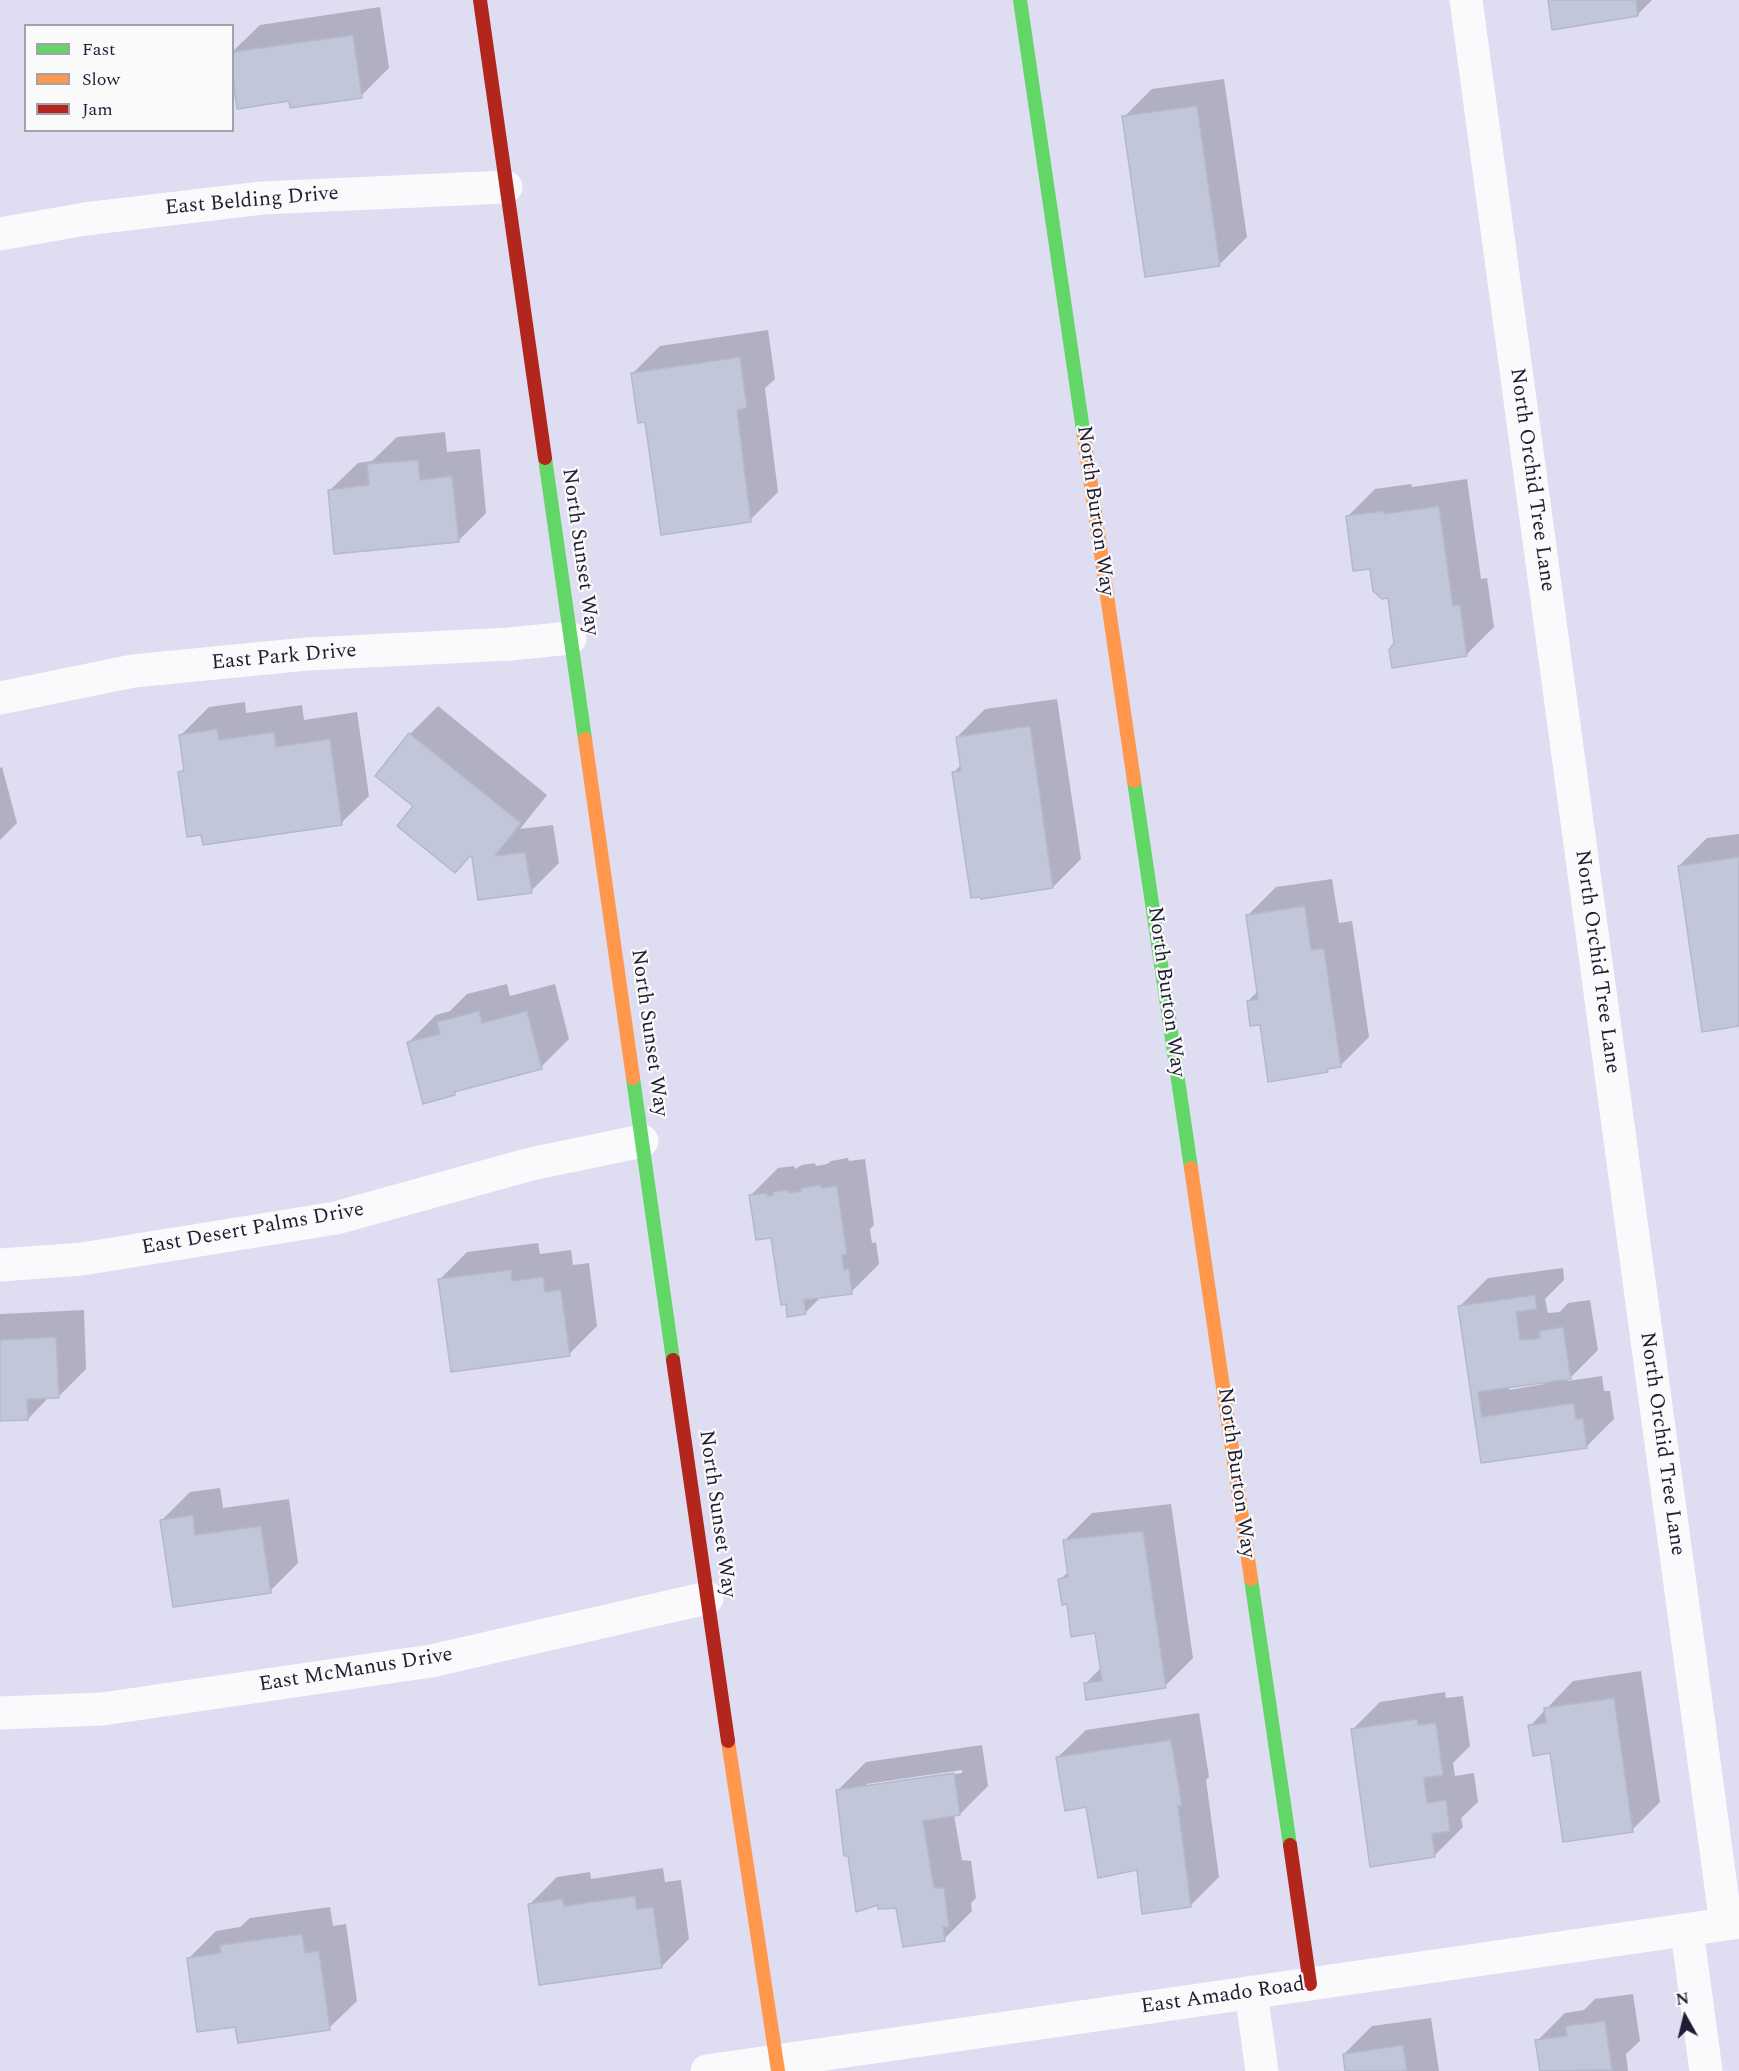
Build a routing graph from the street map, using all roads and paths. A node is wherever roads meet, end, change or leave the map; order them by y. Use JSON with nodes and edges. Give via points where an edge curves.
{"nodes":[{"id":1,"x":480,"y":0,"type":"edge"},
{"id":2,"x":1020,"y":0,"type":"edge"},
{"id":3,"x":1466,"y":0,"type":"edge"},
{"id":4,"x":506,"y":187,"type":"junction"},
{"id":5,"x":0,"y":234,"type":"edge"},
{"id":6,"x":570,"y":638,"type":"junction"},
{"id":7,"x":0,"y":698,"type":"edge"},
{"id":8,"x":642,"y":1141,"type":"junction"},
{"id":9,"x":0,"y":1265,"type":"edge"},
{"id":10,"x":707,"y":1598,"type":"junction"},
{"id":11,"x":0,"y":1713,"type":"edge"},
{"id":12,"x":1733,"y":1923,"type":"edge"},
{"id":13,"x":1687,"y":1931,"type":"junction"},
{"id":14,"x":1310,"y":1984,"type":"junction"},
{"id":15,"x":1251,"y":1992,"type":"junction"},
{"id":16,"x":777,"y":2066,"type":"edge"},
{"id":17,"x":707,"y":2071,"type":"edge"},
{"id":18,"x":1262,"y":2071,"type":"edge"},
{"id":19,"x":1706,"y":2071,"type":"edge"}],
"edges":[{"from":1,"to":4,"type":"street","name":"North Sunset Way"},
{"from":2,"to":14,"type":"street","name":"North Burton Way"},
{"from":3,"to":12,"type":"street","name":"North Orchid Tree Lane"},
{"from":4,"to":5,"type":"street","name":"East Belding Drive","via":[[262,198],[85,219]]},
{"from":4,"to":6,"type":"street","name":"North Sunset Way"},
{"from":6,"to":7,"type":"street","name":"East Park Drive","via":[[307,654],[133,671]]},
{"from":6,"to":8,"type":"street","name":"North Sunset Way"},
{"from":8,"to":9,"type":"street","name":"East Desert Palms Drive","via":[[531,1164],[336,1218],[82,1259]]},
{"from":8,"to":10,"type":"street","name":"North Sunset Way"},
{"from":10,"to":11,"type":"street","name":"East McManus Drive","via":[[431,1661],[102,1709]]},
{"from":10,"to":16,"type":"street","name":"North Sunset Way"},
{"from":12,"to":13,"type":"street","name":"East Amado Road"},
{"from":13,"to":14,"type":"street","name":"East Amado Road"},
{"from":13,"to":19,"type":"street"},
{"from":14,"to":15,"type":"street","name":"East Amado Road"},
{"from":15,"to":16,"type":"street","name":"East Amado Road"},
{"from":15,"to":18,"type":"street"},
{"from":16,"to":17,"type":"street","name":"East Amado Road"}]}
